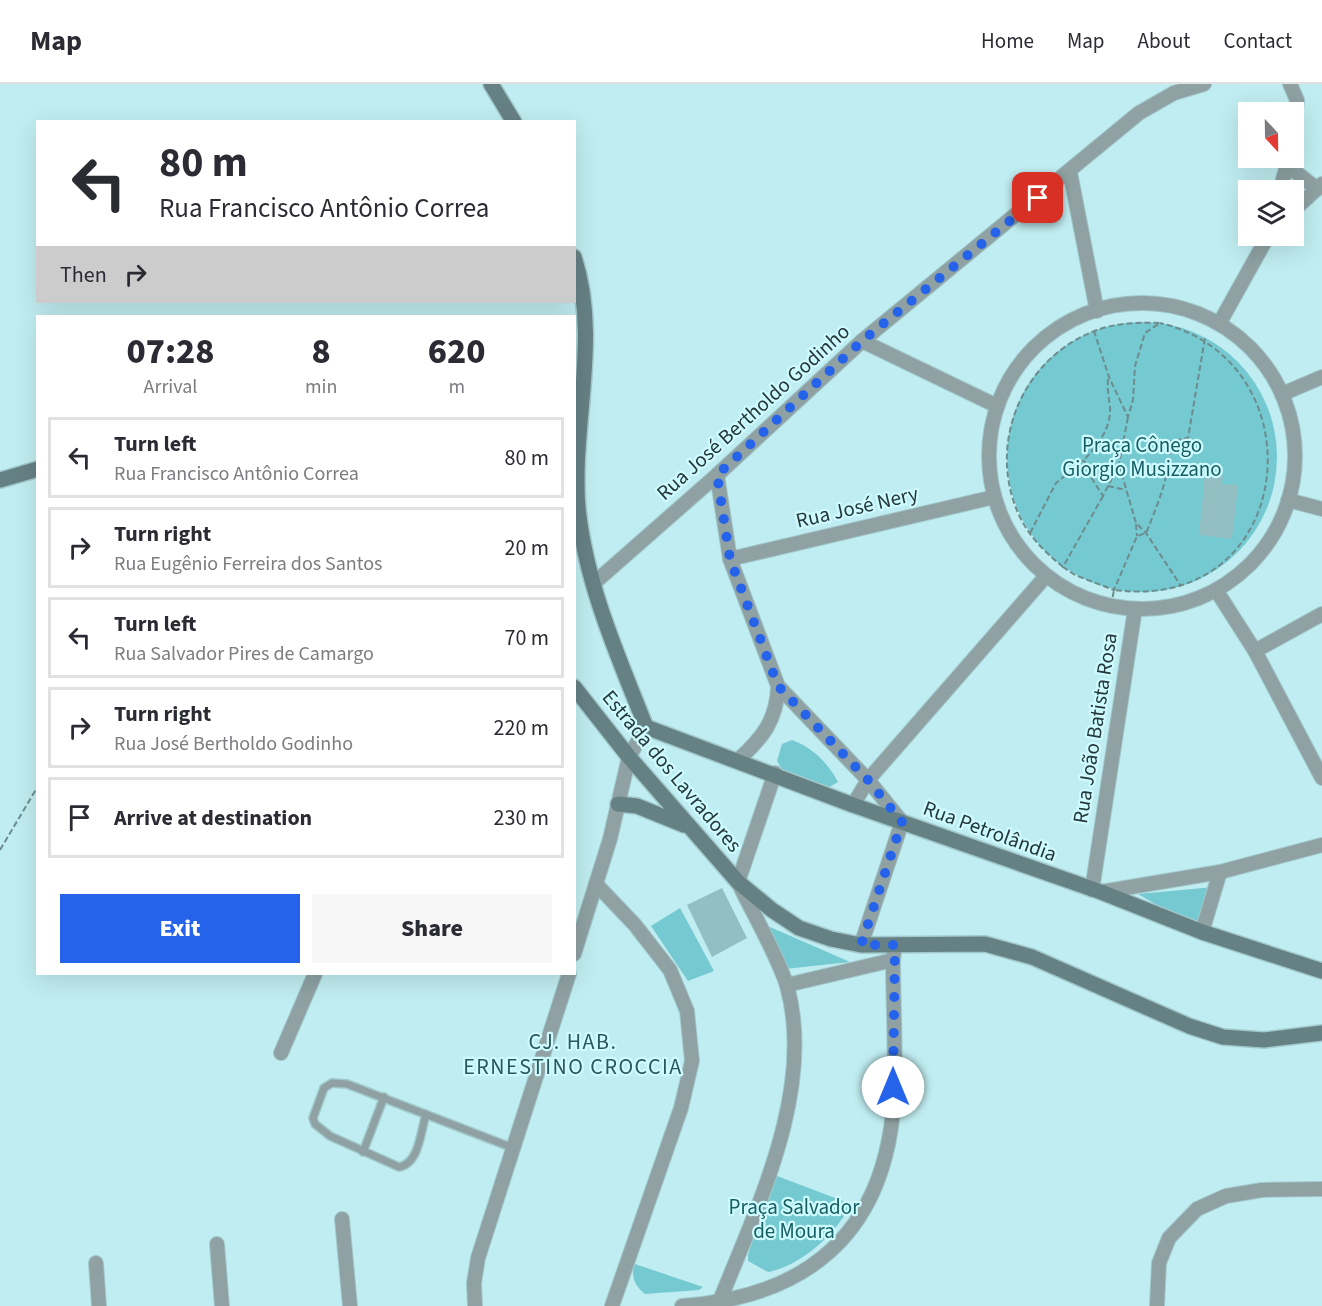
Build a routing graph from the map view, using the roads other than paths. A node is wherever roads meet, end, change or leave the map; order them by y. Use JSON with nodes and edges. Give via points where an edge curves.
{"nodes":[{"id":1,"x":490,"y":84,"type":"edge"},
{"id":2,"x":1204,"y":84,"type":"edge"},
{"id":3,"x":1291,"y":84,"type":"edge"},
{"id":4,"x":1297,"y":102,"type":"edge"},
{"id":5,"x":513,"y":120,"type":"edge"},
{"id":6,"x":1296,"y":168,"type":"edge"},
{"id":7,"x":1070,"y":172,"type":"junction"},
{"id":8,"x":1319,"y":187,"type":"edge"},
{"id":9,"x":1304,"y":201,"type":"edge"},
{"id":10,"x":1262,"y":246,"type":"edge"},
{"id":11,"x":576,"y":269,"type":"edge"},
{"id":12,"x":1097,"y":310,"type":"junction"},
{"id":13,"x":1219,"y":324,"type":"junction"},
{"id":14,"x":862,"y":341,"type":"junction"},
{"id":15,"x":1322,"y":376,"type":"edge"},
{"id":16,"x":1282,"y":394,"type":"junction"},
{"id":17,"x":997,"y":406,"type":"junction"},
{"id":18,"x":36,"y":470,"type":"edge"},
{"id":19,"x":717,"y":475,"type":"junction"},
{"id":20,"x":0,"y":480,"type":"edge"},
{"id":21,"x":994,"y":496,"type":"junction"},
{"id":22,"x":1288,"y":500,"type":"junction"},
{"id":23,"x":1322,"y":509,"type":"edge"},
{"id":24,"x":730,"y":559,"type":"junction"},
{"id":25,"x":1046,"y":576,"type":"junction"},
{"id":26,"x":593,"y":584,"type":"junction"},
{"id":27,"x":1216,"y":590,"type":"junction"},
{"id":28,"x":1135,"y":609,"type":"junction"},
{"id":29,"x":1322,"y":614,"type":"edge"},
{"id":30,"x":1255,"y":651,"type":"junction"},
{"id":31,"x":778,"y":686,"type":"junction"},
{"id":32,"x":576,"y":690,"type":"edge"},
{"id":33,"x":646,"y":727,"type":"junction"},
{"id":34,"x":629,"y":757,"type":"junction"},
{"id":35,"x":738,"y":760,"type":"junction"},
{"id":36,"x":775,"y":773,"type":"junction"},
{"id":37,"x":1322,"y":778,"type":"edge"},
{"id":38,"x":868,"y":780,"type":"junction"},
{"id":39,"x":618,"y":804,"type":"junction"},
{"id":40,"x":853,"y":805,"type":"junction"},
{"id":41,"x":902,"y":822,"type":"junction"},
{"id":42,"x":689,"y":827,"type":"junction"},
{"id":43,"x":1322,"y":845,"type":"edge"},
{"id":44,"x":1220,"y":872,"type":"junction"},
{"id":45,"x":738,"y":882,"type":"junction"},
{"id":46,"x":596,"y":885,"type":"junction"},
{"id":47,"x":1096,"y":891,"type":"junction"},
{"id":48,"x":1202,"y":932,"type":"junction"},
{"id":49,"x":861,"y":945,"type":"junction"},
{"id":50,"x":576,"y":948,"type":"edge"},
{"id":51,"x":894,"y":953,"type":"junction"},
{"id":52,"x":1322,"y":971,"type":"edge"},
{"id":53,"x":315,"y":975,"type":"edge"},
{"id":54,"x":569,"y":975,"type":"edge"},
{"id":55,"x":787,"y":985,"type":"junction"},
{"id":56,"x":1322,"y":1033,"type":"edge"},
{"id":57,"x":281,"y":1053,"type":"dead end"},
{"id":58,"x":384,"y":1097,"type":"junction"},
{"id":59,"x":426,"y":1114,"type":"junction"},
{"id":60,"x":513,"y":1148,"type":"junction"},
{"id":61,"x":363,"y":1152,"type":"junction"},
{"id":62,"x":1322,"y":1189,"type":"edge"},
{"id":63,"x":342,"y":1220,"type":"dead end"},
{"id":64,"x":217,"y":1244,"type":"dead end"},
{"id":65,"x":96,"y":1263,"type":"dead end"},
{"id":66,"x":719,"y":1303,"type":"junction"},
{"id":67,"x":99,"y":1306,"type":"edge"},
{"id":68,"x":222,"y":1306,"type":"edge"},
{"id":69,"x":350,"y":1306,"type":"edge"},
{"id":70,"x":475,"y":1306,"type":"edge"},
{"id":71,"x":612,"y":1306,"type":"edge"},
{"id":72,"x":682,"y":1306,"type":"edge"},
{"id":73,"x":1157,"y":1306,"type":"edge"}],
"edges":[{"from":1,"to":5,"type":"street"},
{"from":2,"to":7,"type":"street","name":"Rua José Bertholdo Godinho","via":[[1174,93],[1139,113]]},
{"from":3,"to":4,"type":"street"},
{"from":6,"to":8,"type":"street"},
{"from":7,"to":12,"type":"street"},
{"from":7,"to":14,"type":"street","name":"Rua José Bertholdo Godinho"},
{"from":8,"to":9,"type":"street"},
{"from":10,"to":13,"type":"street"},
{"from":11,"to":26,"type":"street","via":[[585,323],[578,509]]},
{"from":12,"to":13,"type":"street","via":[[1143,304],[1170,306]]},
{"from":12,"to":17,"type":"street","via":[[1060,328],[1036,347],[1016,370]]},
{"from":13,"to":16,"type":"street","via":[[1256,354]]},
{"from":14,"to":17,"type":"street"},
{"from":14,"to":19,"type":"street","name":"Rua José Bertholdo Godinho"},
{"from":15,"to":16,"type":"street"},
{"from":16,"to":22,"type":"street","via":[[1294,438],[1295,461]]},
{"from":17,"to":21,"type":"street","via":[[989,451]]},
{"from":18,"to":20,"type":"street"},
{"from":19,"to":24,"type":"street"},
{"from":19,"to":26,"type":"street","name":"Rua José Bertholdo Godinho"},
{"from":21,"to":24,"type":"street","name":"Rua José Nery"},
{"from":21,"to":25,"type":"street","via":[[1008,532]]},
{"from":22,"to":23,"type":"street"},
{"from":22,"to":27,"type":"street","via":[[1275,532],[1259,555]]},
{"from":24,"to":31,"type":"street"},
{"from":25,"to":28,"type":"street","via":[[1066,590],[1111,606]]},
{"from":25,"to":38,"type":"street"},
{"from":26,"to":33,"type":"street"},
{"from":27,"to":28,"type":"street","via":[[1172,605]]},
{"from":27,"to":30,"type":"street"},
{"from":28,"to":47,"type":"street","name":"Rua João Batista Rosa"},
{"from":29,"to":30,"type":"street"},
{"from":30,"to":37,"type":"street"},
{"from":31,"to":35,"type":"street","via":[[772,722]]},
{"from":31,"to":38,"type":"street"},
{"from":32,"to":34,"type":"street","name":"Estrada dos Lavradores"},
{"from":33,"to":34,"type":"street"},
{"from":33,"to":35,"type":"street","name":"Rua Petrolândia"},
{"from":34,"to":39,"type":"street"},
{"from":34,"to":42,"type":"street","name":"Estrada dos Lavradores"},
{"from":35,"to":36,"type":"street","name":"Rua Petrolândia"},
{"from":36,"to":40,"type":"street","name":"Rua Petrolândia"},
{"from":36,"to":45,"type":"street"},
{"from":38,"to":40,"type":"street"},
{"from":38,"to":41,"type":"street"},
{"from":39,"to":42,"type":"street","via":[[662,815]]},
{"from":39,"to":46,"type":"street"},
{"from":40,"to":41,"type":"street","name":"Rua Petrolândia"},
{"from":41,"to":47,"type":"street","name":"Rua Petrolândia"},
{"from":41,"to":49,"type":"street"},
{"from":42,"to":45,"type":"street","name":"Estrada dos Lavradores"},
{"from":43,"to":44,"type":"street"},
{"from":44,"to":47,"type":"street"},
{"from":44,"to":48,"type":"street"},
{"from":45,"to":49,"type":"street","name":"Estrada dos Lavradores","via":[[799,928]]},
{"from":45,"to":55,"type":"street"},
{"from":46,"to":50,"type":"street"},
{"from":46,"to":71,"type":"street","via":[[635,925],[670,970],[687,1011],[692,1061],[681,1108]]},
{"from":47,"to":48,"type":"street","name":"Rua Petrolândia"},
{"from":48,"to":52,"type":"street","name":"Rua Petrolândia"},
{"from":49,"to":51,"type":"street","name":"Estrada dos Lavradores"},
{"from":51,"to":55,"type":"street"},
{"from":51,"to":56,"type":"street","name":"Estrada dos Lavradores","via":[[941,942],[986,944],[1032,957],[1223,1037],[1264,1040]]},
{"from":51,"to":66,"type":"street","via":[[893,1111],[883,1164],[870,1203],[852,1230],[816,1263],[776,1286]]},
{"from":53,"to":57,"type":"street"},
{"from":54,"to":60,"type":"street"},
{"from":55,"to":66,"type":"street","via":[[793,1073],[783,1131]]},
{"from":58,"to":59,"type":"lane"},
{"from":58,"to":61,"type":"lane"},
{"from":58,"to":61,"type":"lane","via":[[340,1082],[324,1088],[313,1118],[315,1125]]},
{"from":59,"to":60,"type":"lane"},
{"from":59,"to":61,"type":"lane","via":[[413,1160],[406,1166],[391,1166]]},
{"from":60,"to":70,"type":"street","via":[[478,1258]]},
{"from":62,"to":73,"type":"street","via":[[1262,1190],[1226,1196],[1197,1209],[1169,1238],[1159,1263]]},
{"from":63,"to":69,"type":"street"},
{"from":64,"to":68,"type":"street"},
{"from":65,"to":67,"type":"street"},
{"from":66,"to":72,"type":"street"}]}
